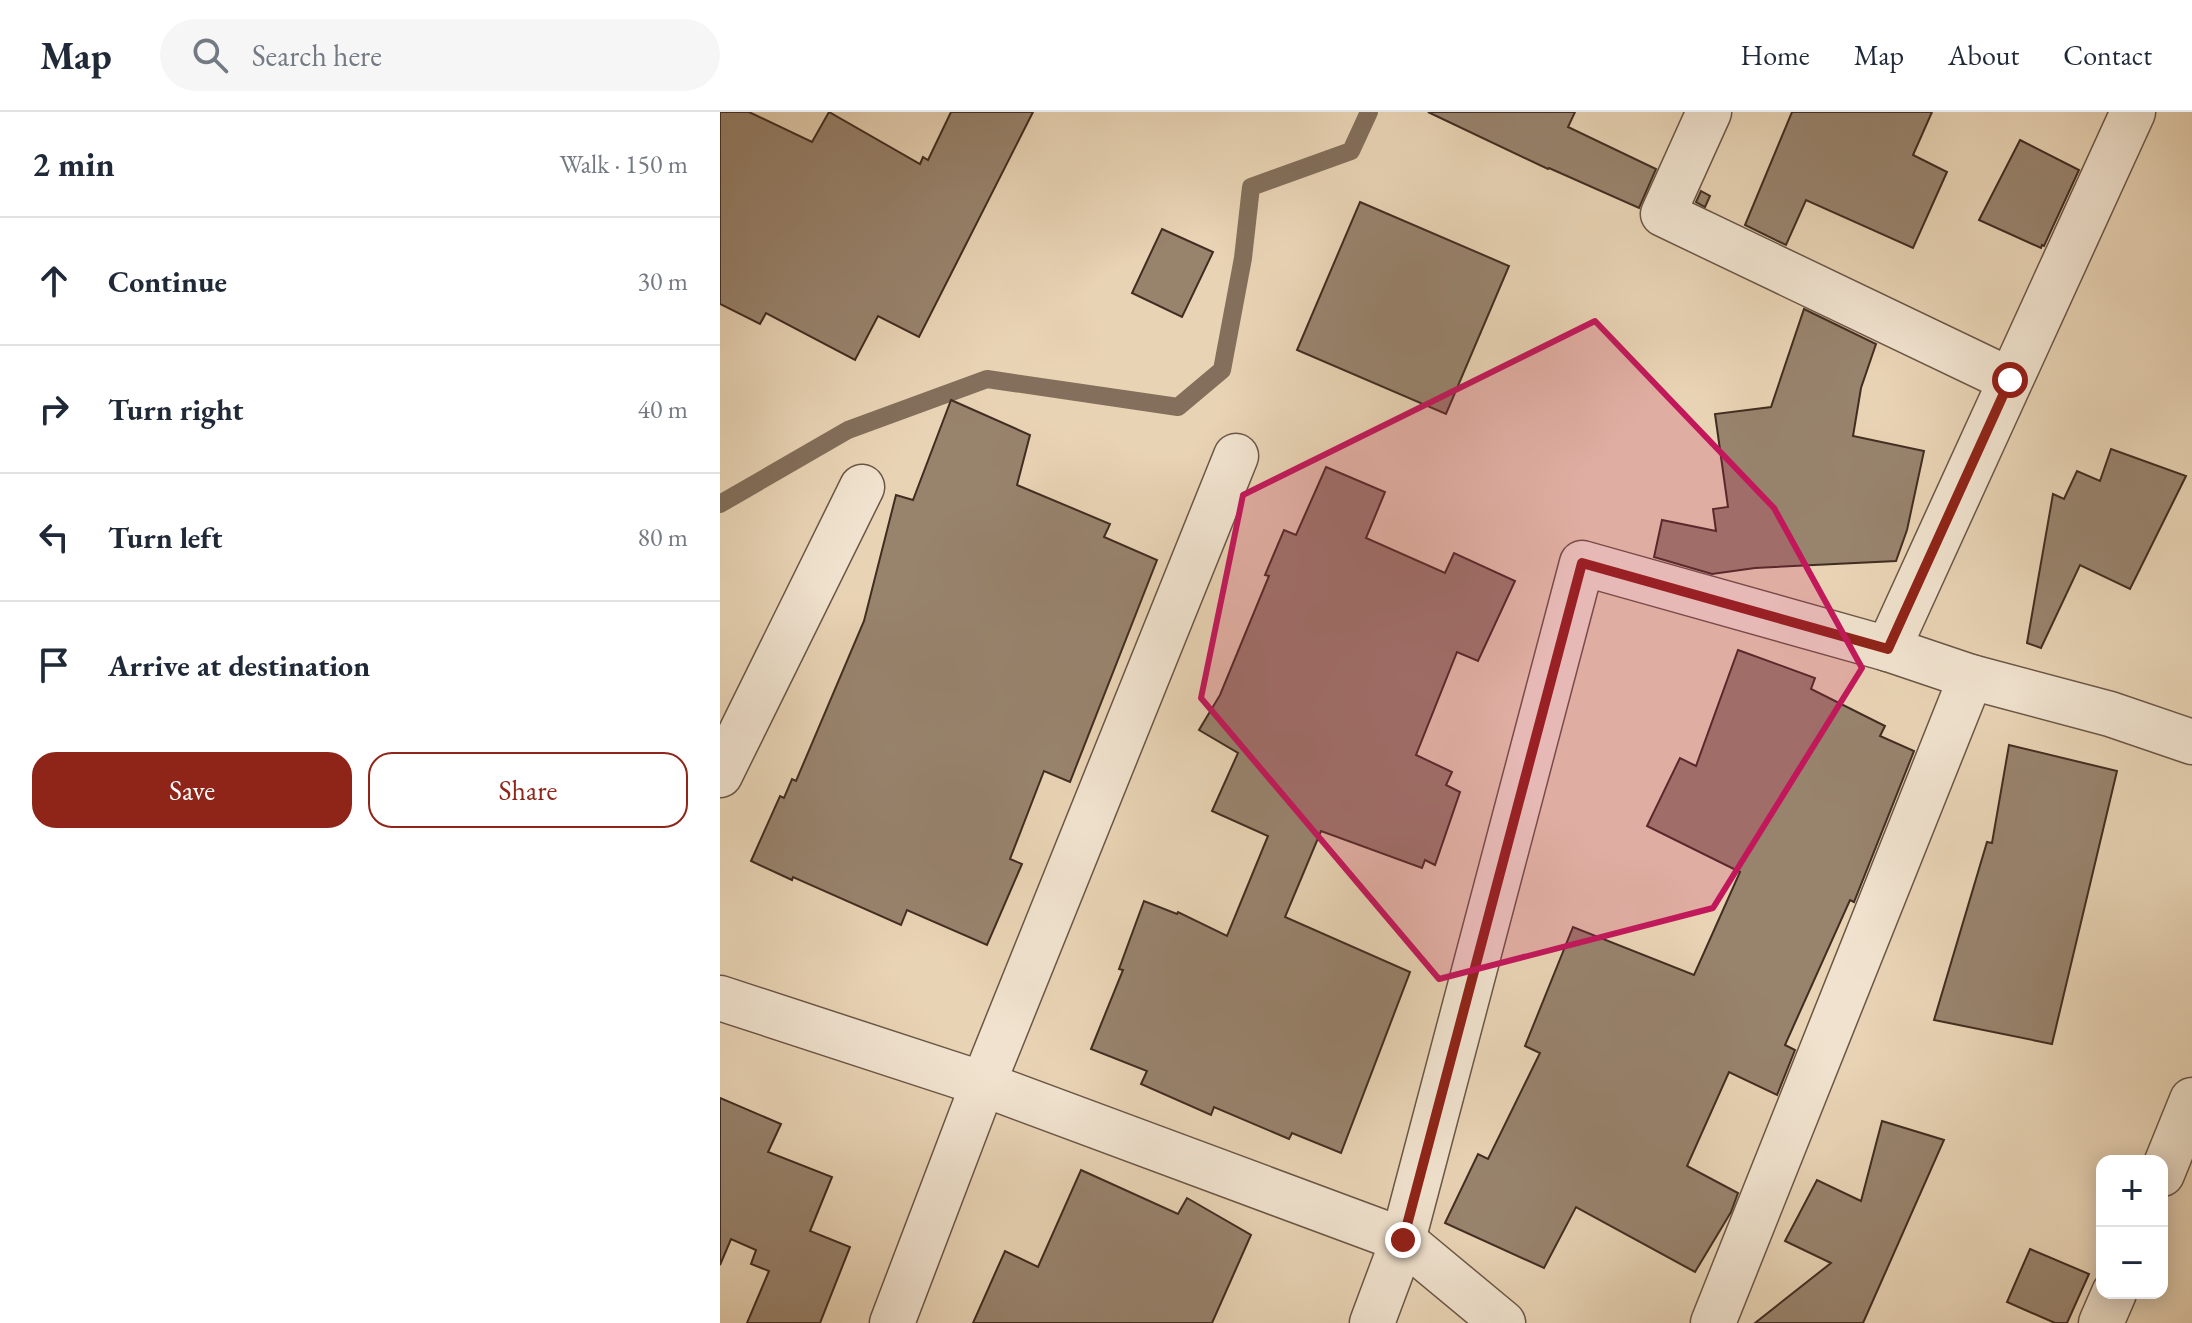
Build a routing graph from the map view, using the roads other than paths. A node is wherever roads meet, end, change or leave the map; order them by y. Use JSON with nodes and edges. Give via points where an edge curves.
{"nodes":[{"id":1,"x":1709,"y":112,"type":"edge"},
{"id":2,"x":2133,"y":112,"type":"edge"},
{"id":3,"x":2010,"y":380,"type":"junction"},
{"id":4,"x":1236,"y":456,"type":"dead end"},
{"id":5,"x":862,"y":487,"type":"dead end"},
{"id":6,"x":1888,"y":649,"type":"junction"},
{"id":7,"x":1971,"y":677,"type":"junction"},
{"id":8,"x":2192,"y":742,"type":"edge"},
{"id":9,"x":720,"y":775,"type":"edge"},
{"id":10,"x":720,"y":998,"type":"edge"},
{"id":11,"x":983,"y":1084,"type":"junction"},
{"id":12,"x":2192,"y":1100,"type":"edge"},
{"id":13,"x":2168,"y":1159,"type":"edge"},
{"id":14,"x":1403,"y":1240,"type":"junction"},
{"id":15,"x":2111,"y":1299,"type":"edge"},
{"id":16,"x":892,"y":1323,"type":"edge"},
{"id":17,"x":1372,"y":1323,"type":"edge"},
{"id":18,"x":1503,"y":1323,"type":"edge"},
{"id":19,"x":1713,"y":1323,"type":"edge"},
{"id":20,"x":2101,"y":1323,"type":"edge"}],
"edges":[{"from":1,"to":3,"type":"street","via":[[1663,214]]},
{"from":2,"to":3,"type":"street"},
{"from":3,"to":6,"type":"street"},
{"from":4,"to":11,"type":"street"},
{"from":5,"to":9,"type":"street"},
{"from":6,"to":7,"type":"street"},
{"from":6,"to":14,"type":"street","via":[[1582,563]]},
{"from":7,"to":8,"type":"street"},
{"from":7,"to":19,"type":"street"},
{"from":10,"to":11,"type":"street"},
{"from":11,"to":14,"type":"street"},
{"from":11,"to":16,"type":"street"},
{"from":12,"to":13,"type":"street"},
{"from":14,"to":17,"type":"street"},
{"from":14,"to":18,"type":"street"},
{"from":15,"to":20,"type":"street"}]}
